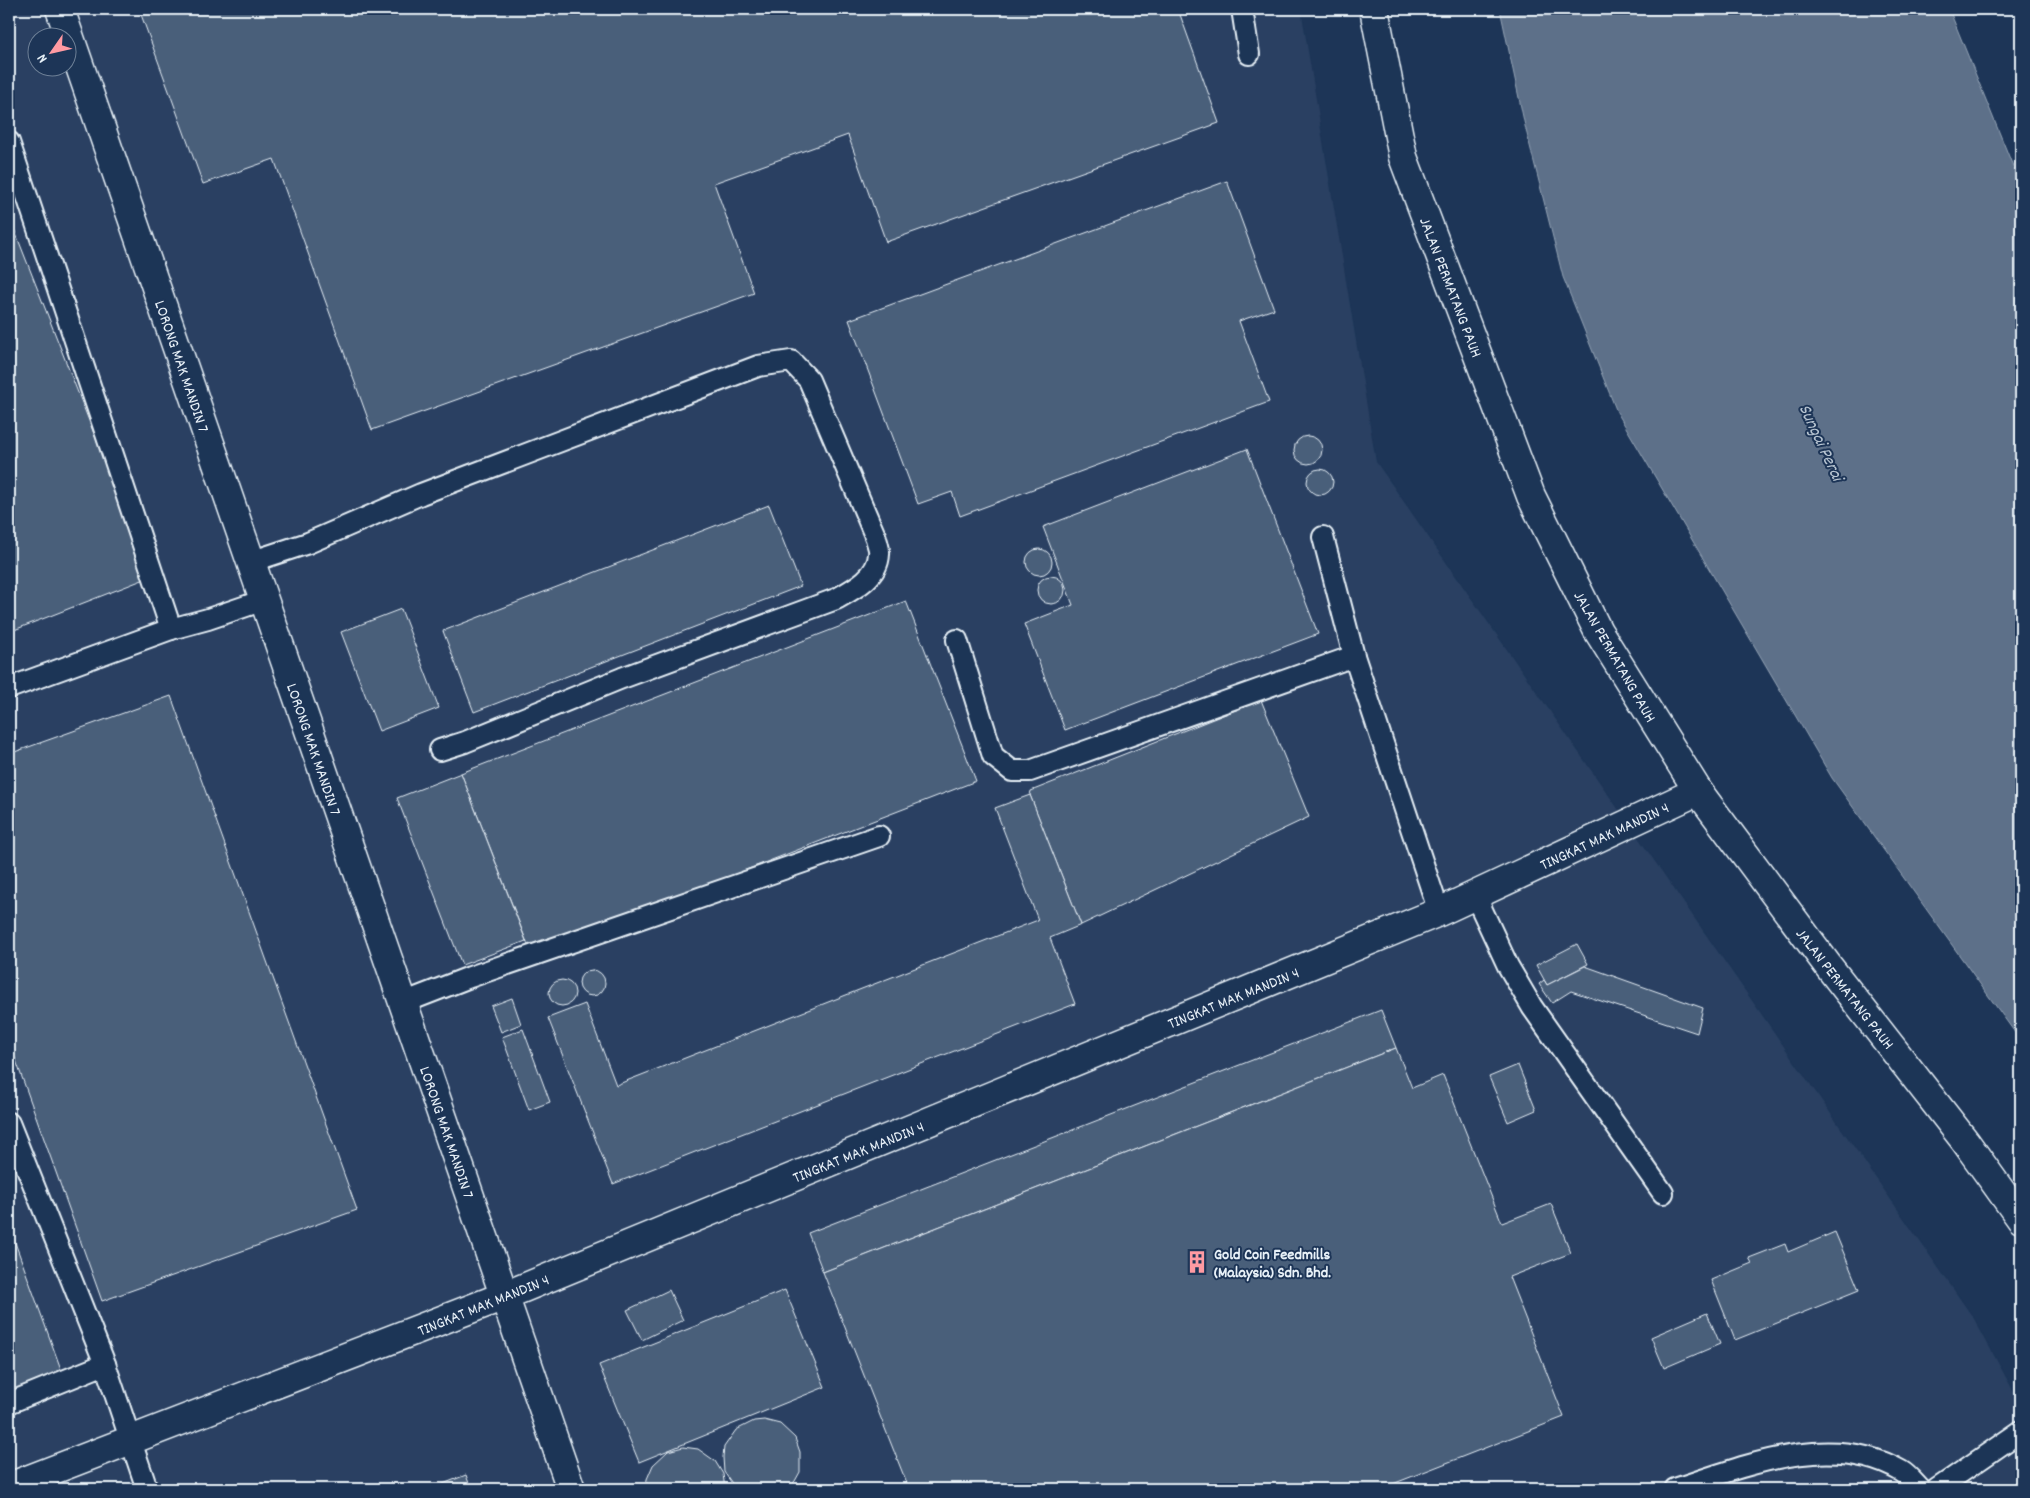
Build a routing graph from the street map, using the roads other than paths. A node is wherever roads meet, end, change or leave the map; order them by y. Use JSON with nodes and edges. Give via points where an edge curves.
{"nodes":[{"id":1,"x":60,"y":9,"type":"edge"},
{"id":2,"x":1242,"y":9,"type":"edge"},
{"id":3,"x":1374,"y":9,"type":"edge"},
{"id":4,"x":1249,"y":54,"type":"dead end"},
{"id":5,"x":9,"y":142,"type":"edge"},
{"id":6,"x":1322,"y":537,"type":"dead end"},
{"id":7,"x":250,"y":562,"type":"junction"},
{"id":8,"x":264,"y":600,"type":"junction"},
{"id":9,"x":171,"y":630,"type":"junction"},
{"id":10,"x":957,"y":640,"type":"dead end"},
{"id":11,"x":1354,"y":656,"type":"junction"},
{"id":12,"x":9,"y":688,"type":"edge"},
{"id":13,"x":440,"y":750,"type":"dead end"},
{"id":14,"x":1698,"y":791,"type":"junction"},
{"id":15,"x":879,"y":836,"type":"dead end"},
{"id":16,"x":1475,"y":895,"type":"junction"},
{"id":17,"x":1439,"y":912,"type":"junction"},
{"id":18,"x":403,"y":1003,"type":"junction"},
{"id":19,"x":9,"y":1123,"type":"edge"},
{"id":20,"x":1663,"y":1193,"type":"dead end"},
{"id":21,"x":2021,"y":1219,"type":"edge"},
{"id":22,"x":504,"y":1296,"type":"junction"},
{"id":23,"x":105,"y":1364,"type":"junction"},
{"id":24,"x":9,"y":1403,"type":"edge"},
{"id":25,"x":2021,"y":1430,"type":"edge"},
{"id":26,"x":131,"y":1440,"type":"junction"},
{"id":27,"x":9,"y":1487,"type":"edge"},
{"id":28,"x":147,"y":1489,"type":"edge"},
{"id":29,"x":572,"y":1489,"type":"edge"},
{"id":30,"x":1675,"y":1489,"type":"edge"},
{"id":31,"x":1920,"y":1489,"type":"edge"},
{"id":32,"x":1937,"y":1489,"type":"edge"}],
"edges":[{"from":1,"to":7,"type":"street","name":"LORONG MAK MANDIN 7"},
{"from":2,"to":4,"type":"lane"},
{"from":3,"to":14,"type":"street","name":"JALAN PERMATANG PAUH","via":[[1403,157],[1531,496],[1598,631]]},
{"from":5,"to":9,"type":"lane"},
{"from":6,"to":11,"type":"lane"},
{"from":7,"to":8,"type":"street","name":"LORONG MAK MANDIN 7"},
{"from":7,"to":13,"type":"lane","via":[[308,543],[421,494],[758,366],[791,361],[808,380],[822,408],[876,538],[879,554],[873,571],[860,585],[836,599]]},
{"from":8,"to":9,"type":"lane"},
{"from":8,"to":18,"type":"street","name":"LORONG MAK MANDIN 7"},
{"from":9,"to":12,"type":"lane"},
{"from":10,"to":11,"type":"lane","via":[[994,756],[1012,771],[1030,771]]},
{"from":11,"to":17,"type":"lane"},
{"from":14,"to":16,"type":"street","name":"TINGKAT MAK MANDIN 4"},
{"from":14,"to":21,"type":"street","name":"JALAN PERMATANG PAUH"},
{"from":15,"to":18,"type":"lane"},
{"from":16,"to":17,"type":"street","name":"TINGKAT MAK MANDIN 4"},
{"from":16,"to":20,"type":"lane","via":[[1508,966],[1532,1007]]},
{"from":17,"to":22,"type":"street","name":"TINGKAT MAK MANDIN 4"},
{"from":18,"to":22,"type":"street","name":"LORONG MAK MANDIN 7"},
{"from":19,"to":23,"type":"lane"},
{"from":22,"to":26,"type":"street","name":"TINGKAT MAK MANDIN 4"},
{"from":22,"to":29,"type":"street","name":"LORONG MAK MANDIN 7"},
{"from":23,"to":24,"type":"lane"},
{"from":23,"to":26,"type":"lane"},
{"from":25,"to":32,"type":"lane"},
{"from":26,"to":27,"type":"street","name":"TINGKAT MAK MANDIN 4"},
{"from":26,"to":28,"type":"lane"},
{"from":30,"to":31,"type":"lane","via":[[1756,1462],[1825,1451],[1868,1456],[1902,1471]]}]}
